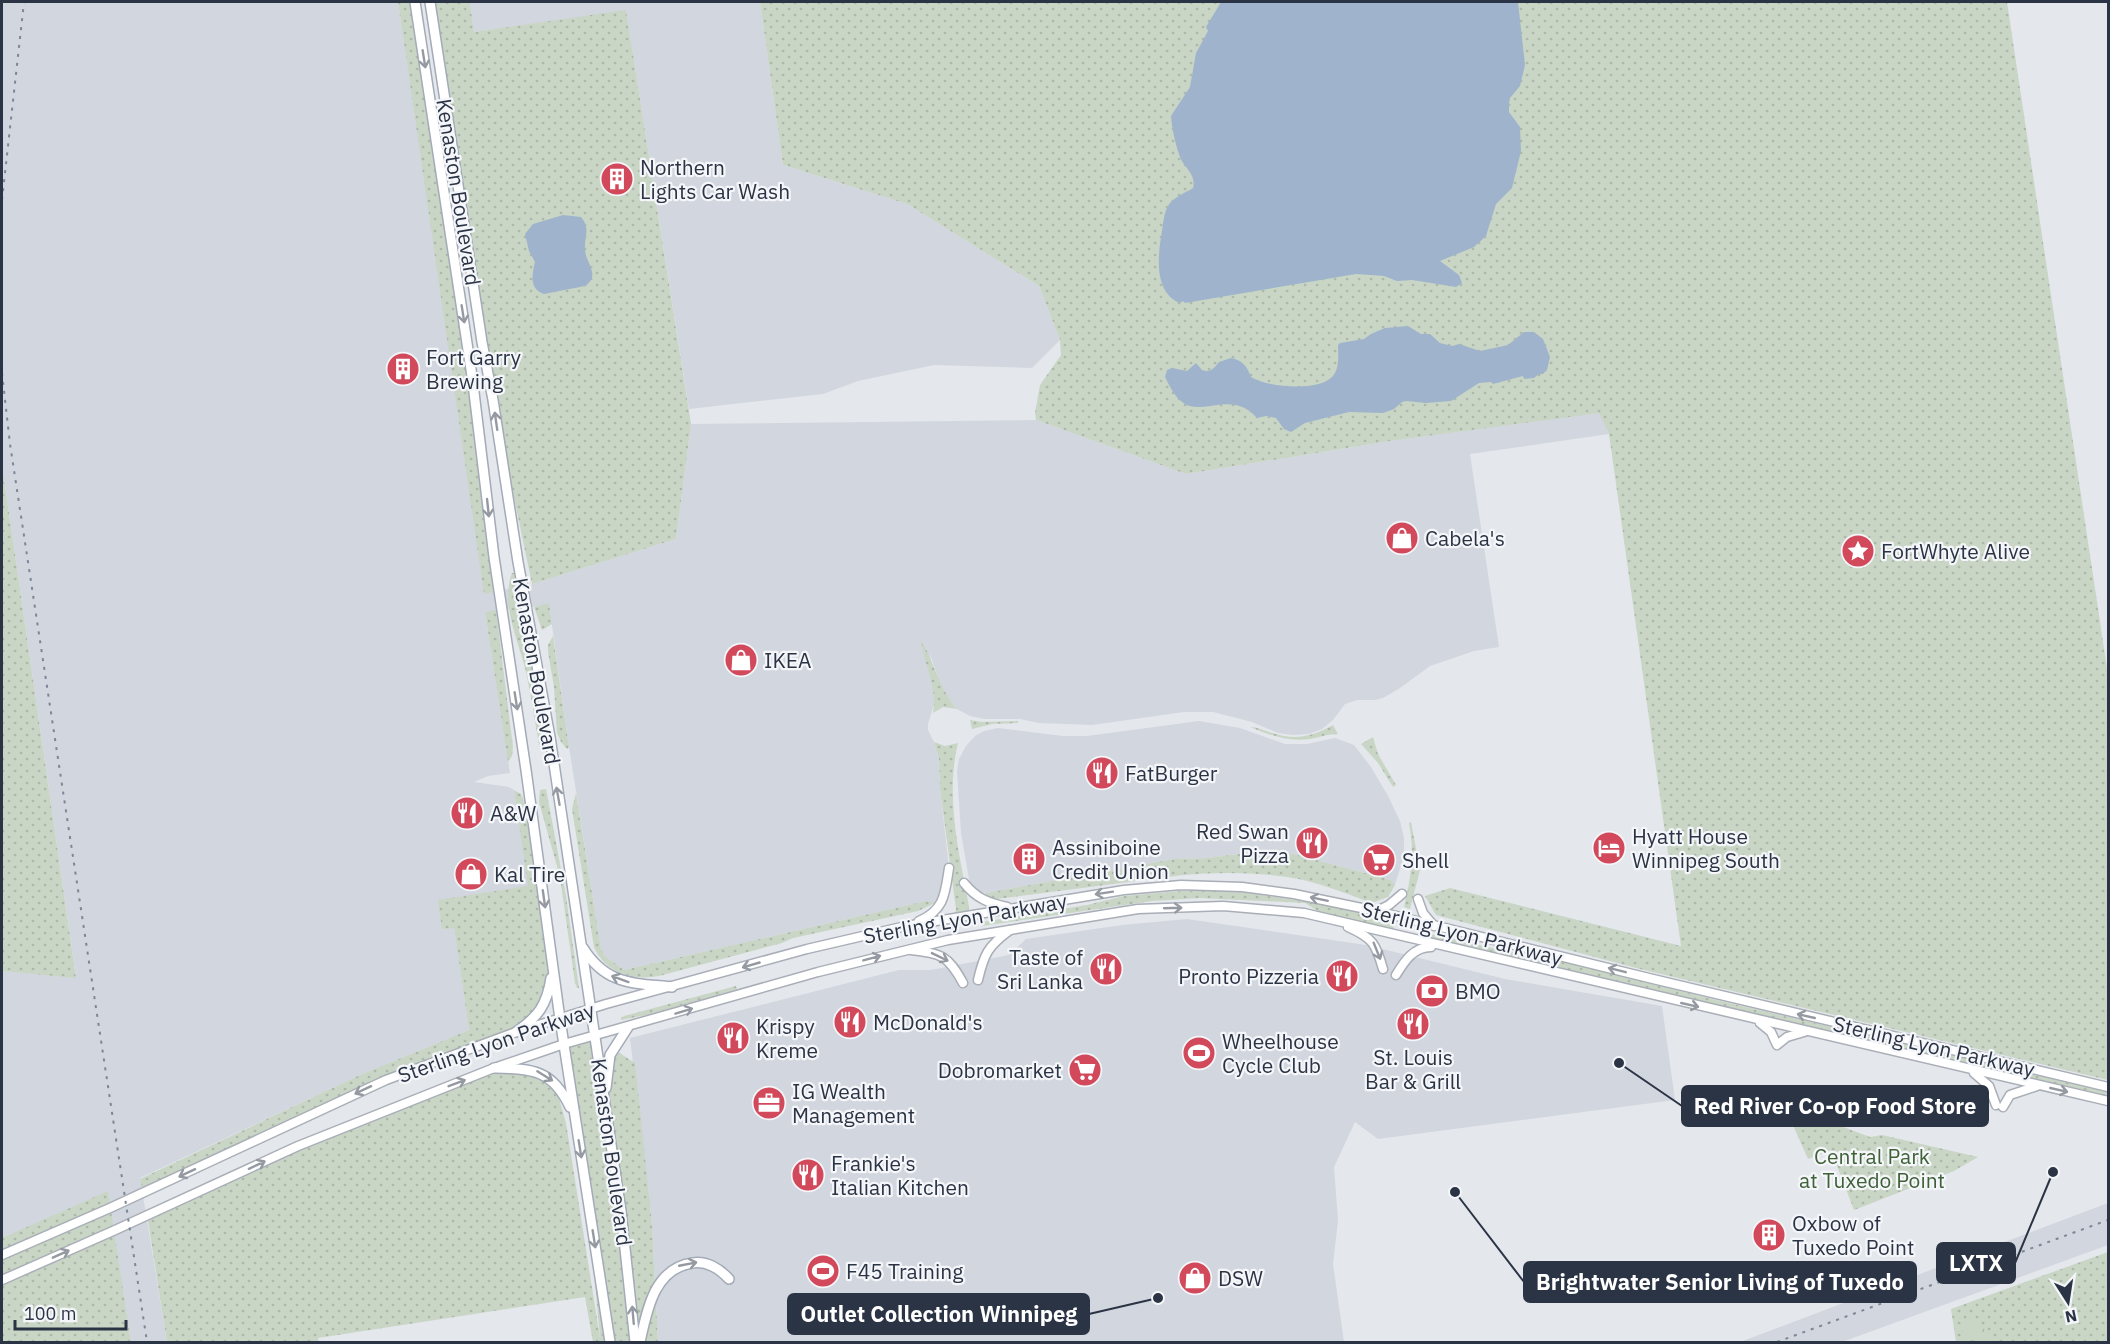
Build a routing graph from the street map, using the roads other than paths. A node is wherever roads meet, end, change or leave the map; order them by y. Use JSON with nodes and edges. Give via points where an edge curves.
{"nodes":[{"id":1,"x":415,"y":2,"type":"edge"},
{"id":2,"x":430,"y":2,"type":"edge"},
{"id":3,"x":950,"y":868,"type":"dead end"},
{"id":4,"x":964,"y":883,"type":"dead end"},
{"id":5,"x":1402,"y":894,"type":"dead end"},
{"id":6,"x":1418,"y":899,"type":"dead end"},
{"id":7,"x":1013,"y":908,"type":"junction"},
{"id":8,"x":1376,"y":911,"type":"junction"},
{"id":9,"x":1329,"y":918,"type":"junction"},
{"id":10,"x":906,"y":926,"type":"junction"},
{"id":11,"x":1435,"y":926,"type":"junction"},
{"id":12,"x":1011,"y":928,"type":"junction"},
{"id":13,"x":581,"y":944,"type":"junction"},
{"id":14,"x":1449,"y":948,"type":"junction"},
{"id":15,"x":905,"y":949,"type":"junction"},
{"id":16,"x":553,"y":967,"type":"junction"},
{"id":17,"x":1383,"y":969,"type":"dead end"},
{"id":18,"x":1396,"y":975,"type":"dead end"},
{"id":19,"x":978,"y":980,"type":"dead end"},
{"id":20,"x":963,"y":983,"type":"dead end"},
{"id":21,"x":672,"y":987,"type":"junction"},
{"id":22,"x":591,"y":1010,"type":"junction"},
{"id":23,"x":560,"y":1019,"type":"junction"},
{"id":24,"x":1755,"y":1020,"type":"junction"},
{"id":25,"x":628,"y":1027,"type":"junction"},
{"id":26,"x":1805,"y":1031,"type":"junction"},
{"id":27,"x":516,"y":1032,"type":"junction"},
{"id":28,"x":595,"y":1035,"type":"junction"},
{"id":29,"x":564,"y":1044,"type":"junction"},
{"id":30,"x":494,"y":1068,"type":"junction"},
{"id":31,"x":1969,"y":1069,"type":"junction"},
{"id":32,"x":2039,"y":1085,"type":"junction"},
{"id":33,"x":2109,"y":1087,"type":"edge"},
{"id":34,"x":2109,"y":1101,"type":"edge"},
{"id":35,"x":604,"y":1102,"type":"junction"},
{"id":36,"x":575,"y":1118,"type":"junction"},
{"id":37,"x":2,"y":1255,"type":"edge"},
{"id":38,"x":729,"y":1279,"type":"dead end"},
{"id":39,"x":4,"y":1281,"type":"edge"},
{"id":40,"x":610,"y":1342,"type":"edge"},
{"id":41,"x":635,"y":1342,"type":"edge"},
{"id":42,"x":640,"y":1342,"type":"edge"}],
"edges":[{"from":1,"to":16,"type":"main road","name":"Kenaston Boulevard","one_way":true,"via":[[472,376]]},
{"from":13,"to":2,"type":"main road","name":"Kenaston Boulevard","one_way":true},
{"from":3,"to":10,"type":"main road","via":[[939,907],[928,917]]},
{"from":4,"to":7,"type":"main road","via":[[979,898]]},
{"from":5,"to":8,"type":"main road"},
{"from":6,"to":11,"type":"main road","via":[[1423,913]]},
{"from":8,"to":7,"type":"main road","name":"Sterling Lyon Parkway","one_way":true,"via":[[1242,887],[1181,885]]},
{"from":7,"to":10,"type":"main road","name":"Sterling Lyon Parkway"},
{"from":8,"to":11,"type":"main road","name":"Sterling Lyon Parkway"},
{"from":12,"to":9,"type":"main road","name":"Sterling Lyon Parkway","one_way":true,"via":[[1138,909],[1222,906]]},
{"from":9,"to":14,"type":"main road","name":"Sterling Lyon Parkway"},
{"from":9,"to":17,"type":"main road","one_way":true,"via":[[1369,937]]},
{"from":10,"to":21,"type":"main road","name":"Sterling Lyon Parkway","one_way":true},
{"from":33,"to":11,"type":"main road","name":"Sterling Lyon Parkway","one_way":true},
{"from":12,"to":15,"type":"main road","name":"Sterling Lyon Parkway"},
{"from":12,"to":19,"type":"main road","via":[[988,948]]},
{"from":21,"to":13,"type":"main road","one_way":true,"via":[[618,980],[595,965]]},
{"from":13,"to":22,"type":"main road","name":"Kenaston Boulevard"},
{"from":14,"to":18,"type":"main road","via":[[1423,947],[1406,960]]},
{"from":14,"to":24,"type":"main road","name":"Sterling Lyon Parkway","one_way":true},
{"from":15,"to":20,"type":"main road","one_way":true,"via":[[943,957],[953,965]]},
{"from":25,"to":15,"type":"main road","name":"Sterling Lyon Parkway","one_way":true},
{"from":16,"to":23,"type":"main road","name":"Kenaston Boulevard"},
{"from":16,"to":27,"type":"main road","via":[[545,1003],[535,1019]]},
{"from":21,"to":22,"type":"main road","name":"Sterling Lyon Parkway"},
{"from":22,"to":23,"type":"main road","name":"Sterling Lyon Parkway"},
{"from":22,"to":28,"type":"main road","name":"Kenaston Boulevard"},
{"from":23,"to":27,"type":"main road","name":"Sterling Lyon Parkway"},
{"from":23,"to":29,"type":"main road","name":"Kenaston Boulevard"},
{"from":24,"to":26,"type":"main road","name":"Sterling Lyon Parkway"},
{"from":24,"to":26,"type":"main road","via":[[1771,1032],[1777,1045]]},
{"from":25,"to":28,"type":"main road","name":"Sterling Lyon Parkway"},
{"from":25,"to":35,"type":"main road","via":[[610,1055]]},
{"from":26,"to":31,"type":"main road","name":"Sterling Lyon Parkway"},
{"from":27,"to":37,"type":"main road","name":"Sterling Lyon Parkway","one_way":true,"via":[[386,1080]]},
{"from":28,"to":29,"type":"main road","name":"Sterling Lyon Parkway"},
{"from":28,"to":35,"type":"main road","name":"Kenaston Boulevard"},
{"from":29,"to":30,"type":"main road","name":"Sterling Lyon Parkway"},
{"from":29,"to":36,"type":"main road","name":"Kenaston Boulevard"},
{"from":30,"to":36,"type":"main road","one_way":true,"via":[[523,1068],[548,1077],[565,1097]]},
{"from":39,"to":30,"type":"main road","name":"Sterling Lyon Parkway","one_way":true,"via":[[298,1146]]},
{"from":31,"to":32,"type":"main road","name":"Sterling Lyon Parkway"},
{"from":31,"to":32,"type":"main road","via":[[1984,1079],[2000,1106],[2010,1095]]},
{"from":32,"to":34,"type":"main road","name":"Sterling Lyon Parkway","one_way":true},
{"from":41,"to":35,"type":"main road","name":"Kenaston Boulevard","one_way":true,"via":[[627,1250]]},
{"from":36,"to":40,"type":"main road","name":"Kenaston Boulevard","one_way":true},
{"from":42,"to":38,"type":"main road","one_way":true,"via":[[654,1292],[668,1272],[697,1262],[722,1271]]}]}
